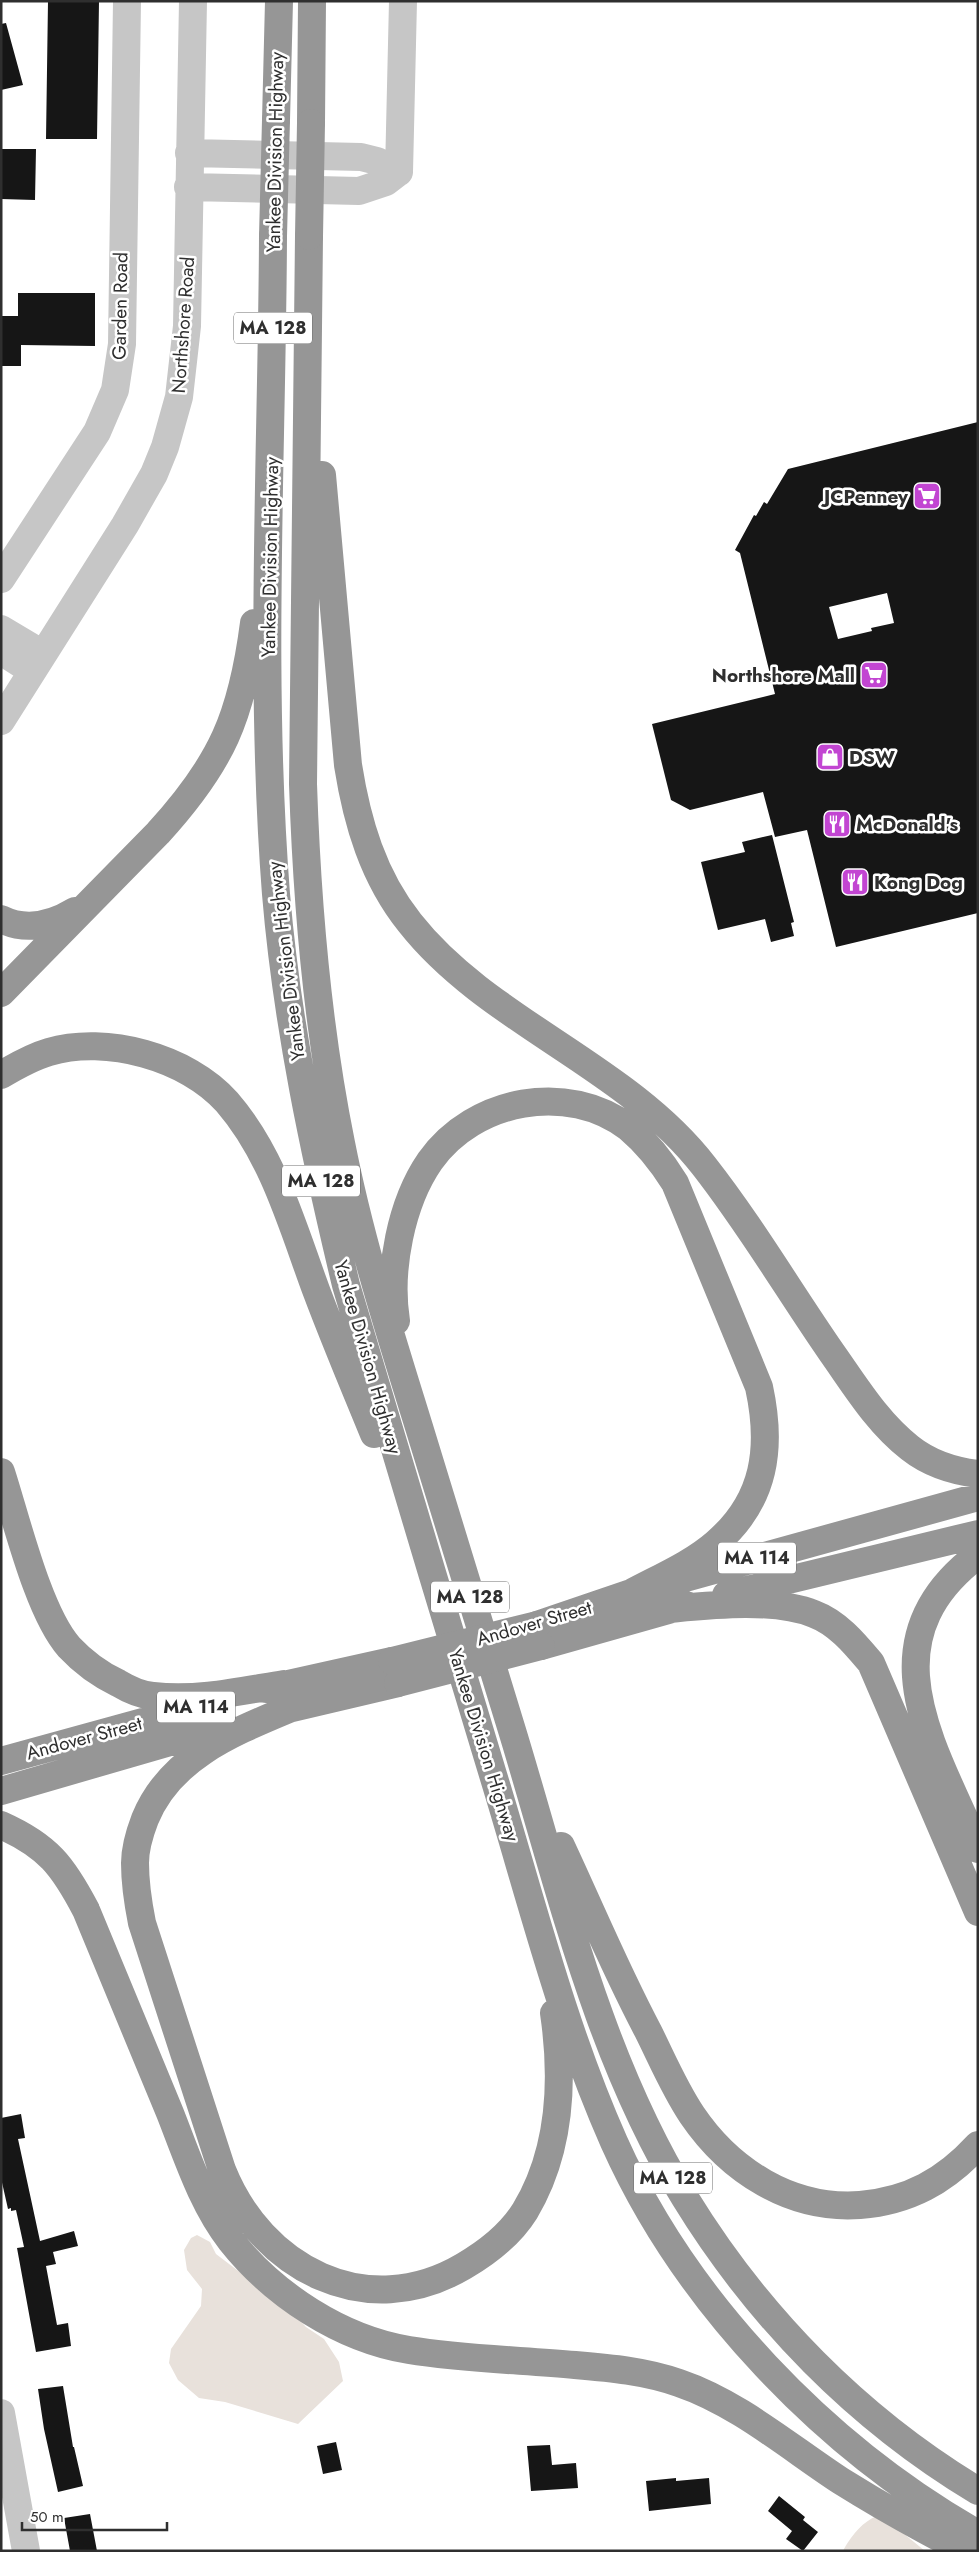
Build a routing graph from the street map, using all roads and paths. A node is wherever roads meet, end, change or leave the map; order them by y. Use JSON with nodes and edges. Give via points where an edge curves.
{"nodes":[{"id":1,"x":126,"y":1,"type":"edge"},
{"id":2,"x":192,"y":1,"type":"edge"},
{"id":3,"x":279,"y":1,"type":"edge"},
{"id":4,"x":312,"y":1,"type":"edge"},
{"id":5,"x":403,"y":1,"type":"edge"},
{"id":6,"x":189,"y":153,"type":"junction"},
{"id":7,"x":399,"y":172,"type":"junction"},
{"id":8,"x":188,"y":187,"type":"junction"},
{"id":9,"x":308,"y":313,"type":"junction"},
{"id":10,"x":272,"y":419,"type":"junction"},
{"id":11,"x":1,"y":579,"type":"edge"},
{"id":12,"x":1,"y":629,"type":"edge"},
{"id":13,"x":1,"y":650,"type":"edge"},
{"id":14,"x":37,"y":662,"type":"junction"},
{"id":15,"x":1,"y":721,"type":"edge"},
{"id":16,"x":96,"y":899,"type":"junction"},
{"id":17,"x":1,"y":919,"type":"edge"},
{"id":18,"x":1,"y":993,"type":"edge"},
{"id":19,"x":1,"y":1075,"type":"edge"},
{"id":20,"x":420,"y":1430,"type":"junction"},
{"id":21,"x":1,"y":1472,"type":"edge"},
{"id":22,"x":978,"y":1474,"type":"edge"},
{"id":23,"x":978,"y":1497,"type":"edge"},
{"id":24,"x":978,"y":1534,"type":"edge"},
{"id":25,"x":423,"y":1544,"type":"junction"},
{"id":26,"x":978,"y":1555,"type":"edge"},
{"id":27,"x":631,"y":1594,"type":"junction"},
{"id":28,"x":669,"y":1609,"type":"junction"},
{"id":29,"x":539,"y":1636,"type":"junction"},
{"id":30,"x":290,"y":1695,"type":"junction"},
{"id":31,"x":1,"y":1761,"type":"edge"},
{"id":32,"x":522,"y":1763,"type":"junction"},
{"id":33,"x":1,"y":1791,"type":"edge"},
{"id":34,"x":1,"y":1825,"type":"edge"},
{"id":35,"x":978,"y":1849,"type":"edge"},
{"id":36,"x":978,"y":1912,"type":"edge"},
{"id":37,"x":536,"y":1915,"type":"junction"},
{"id":38,"x":978,"y":2145,"type":"edge"},
{"id":39,"x":1,"y":2413,"type":"edge"},
{"id":40,"x":978,"y":2491,"type":"edge"},
{"id":41,"x":978,"y":2534,"type":"edge"},
{"id":42,"x":26,"y":2551,"type":"edge"},
{"id":43,"x":965,"y":2551,"type":"edge"}],
"edges":[{"from":1,"to":11,"type":"street","name":"Garden Road","via":[[122,344],[115,390],[97,432]]},
{"from":2,"to":6,"type":"street","name":"Northshore Road"},
{"from":3,"to":10,"type":"highway","name":"Yankee Division Highway","number":"MA 128","bridge":true},
{"from":4,"to":9,"type":"highway","name":"Yankee Division Highway","number":"MA 128","bridge":true},
{"from":5,"to":7,"type":"street"},
{"from":6,"to":7,"type":"street","via":[[361,157]]},
{"from":6,"to":8,"type":"street","name":"Northshore Road"},
{"from":7,"to":8,"type":"street","via":[[386,182],[358,190]]},
{"from":8,"to":14,"type":"street","name":"Northshore Road","via":[[185,350],[179,397],[168,439],[142,497]]},
{"from":9,"to":20,"type":"highway","name":"Yankee Division Highway","number":"MA 128","via":[[304,784],[305,858],[315,979],[330,1081],[357,1214]]},
{"from":9,"to":22,"type":"highway","via":[[352,793],[368,850],[392,900],[424,941],[457,972],[626,1092],[675,1133],[739,1211],[794,1298],[886,1427],[911,1449],[934,1463]]},
{"from":10,"to":16,"type":"highway","via":[[255,619],[240,703],[221,748],[194,791]]},
{"from":10,"to":25,"type":"highway","name":"Yankee Division Highway","number":"MA 128","via":[[269,751],[276,895],[291,1021],[321,1181],[346,1285]]},
{"from":12,"to":14,"type":"street"},
{"from":13,"to":14,"type":"street"},
{"from":14,"to":15,"type":"street","name":"Northshore Road"},
{"from":16,"to":17,"type":"highway","via":[[44,926],[23,926]]},
{"from":16,"to":18,"type":"highway"},
{"from":19,"to":25,"type":"highway","via":[[49,1052],[82,1046],[115,1048],[151,1055],[176,1065],[226,1101],[260,1150],[277,1185],[329,1324]]},
{"from":20,"to":27,"type":"highway","via":[[402,1354],[395,1284],[400,1232],[418,1181],[431,1160],[448,1140],[471,1123],[494,1111],[518,1104],[542,1101],[587,1107],[628,1127],[647,1144],[675,1183],[759,1387],[766,1446],[761,1474],[750,1500],[734,1524],[709,1548]]},
{"from":20,"to":32,"type":"highway","name":"Yankee Division Highway","number":"MA 128"},
{"from":21,"to":30,"type":"highway","via":[[42,1596],[68,1646],[86,1664],[130,1690],[150,1696]]},
{"from":23,"to":27,"type":"highway","name":"Andover Street","number":"MA 114"},
{"from":24,"to":28,"type":"highway","name":"Andover Street","number":"MA 114"},
{"from":25,"to":37,"type":"highway","name":"Yankee Division Highway","number":"MA 128"},
{"from":26,"to":35,"type":"highway","via":[[952,1576],[935,1597],[915,1650],[914,1675],[919,1706],[929,1735]]},
{"from":27,"to":29,"type":"highway","name":"Andover Street","number":"MA 114"},
{"from":28,"to":29,"type":"highway","name":"Andover Street","number":"MA 114"},
{"from":28,"to":36,"type":"highway","via":[[714,1605],[788,1608],[813,1614],[835,1626],[855,1643],[871,1663]]},
{"from":29,"to":30,"type":"highway","name":"Andover Street","number":"MA 114","bridge":true},
{"from":30,"to":31,"type":"highway","name":"Andover Street","number":"MA 114"},
{"from":30,"to":33,"type":"highway","name":"Andover Street","number":"MA 114"},
{"from":30,"to":37,"type":"highway","via":[[204,1749],[163,1786],[150,1806],[140,1832],[135,1861],[142,1923],[231,2193],[258,2232],[297,2266],[342,2284],[366,2288],[416,2285],[436,2280],[478,2258],[494,2247],[525,2211],[546,2167],[556,2126],[559,2094],[556,2030]]},
{"from":32,"to":38,"type":"highway","via":[[673,2084],[711,2140],[732,2160],[755,2179],[779,2192],[850,2206],[888,2202],[927,2188],[949,2174]]},
{"from":32,"to":40,"type":"highway","name":"Yankee Division Highway","number":"MA 128","via":[[577,1949],[620,2072],[684,2197],[724,2259],[767,2313],[820,2370],[937,2467]]},
{"from":34,"to":43,"type":"highway","via":[[42,1848],[62,1868],[86,1910],[204,2196],[231,2240],[273,2282],[301,2304],[337,2326],[387,2346],[620,2369],[678,2382],[708,2394],[843,2482]]},
{"from":37,"to":41,"type":"highway","name":"Yankee Division Highway","number":"MA 128","via":[[588,2081],[616,2145],[650,2209],[688,2269],[744,2340],[832,2430],[890,2478]]},
{"from":39,"to":42,"type":"street"}]}
